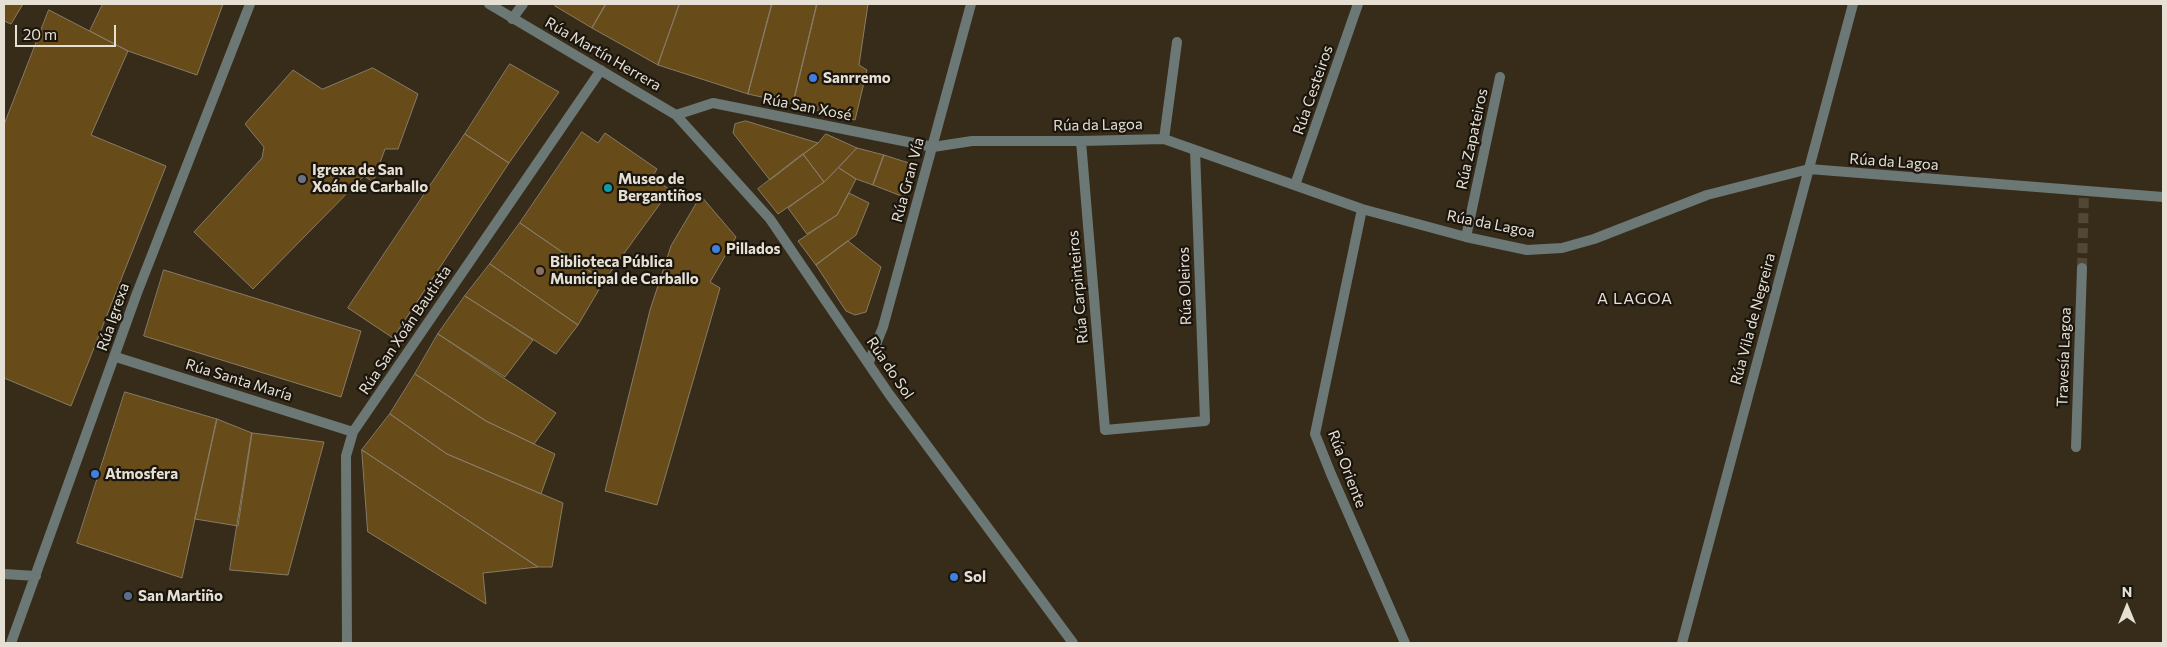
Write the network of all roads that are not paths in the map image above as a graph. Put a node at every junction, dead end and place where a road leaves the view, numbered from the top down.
1 (250, 4) edge
2 (489, 4) edge
3 (524, 4) edge
4 (971, 4) edge
5 (1358, 4) edge
6 (1854, 4) edge
7 (512, 19) junction
8 (1177, 42) dead end
9 (601, 70) junction
10 (1500, 77) dead end
11 (676, 115) junction
12 (1164, 139) junction
13 (1081, 142) junction
14 (933, 146) junction
15 (1196, 150) junction
16 (1809, 170) junction
17 (1296, 185) junction
18 (2163, 197) edge
19 (1362, 209) junction
20 (1466, 237) junction
21 (2082, 268) tunnel mouth
22 (116, 357) junction
23 (869, 362) junction
24 (1205, 421) joint
25 (353, 432) junction
26 (2076, 447) dead end
27 (4, 574) edge
28 (36, 576) junction
29 (11, 643) edge
30 (347, 643) edge
31 (1073, 643) edge
32 (1405, 643) edge
33 (1682, 643) edge

1 - 22 street, Rúa Igrexa
2 - 7 street, Rúa Martín Herrera
3 - 7 street
4 - 14 street, Rúa Gran Vía
5 - 17 street, Rúa Cesteiros
6 - 16 street, Rúa Vila de Negreira
7 - 9 street, Rúa Martín Herrera
8 - 12 street
9 - 11 street, Rúa Martín Herrera
9 - 25 street, Rúa San Xoán Bautista
10 - 20 street, Rúa Zapateiros
11 - 14 street, Rúa San Xosé
11 - 23 street, Rúa do Sol
12 - 13 street, Rúa da Lagoa
12 - 15 street, Rúa da Lagoa
13 - 14 street, Rúa da Lagoa
13 - 24 street, Rúa Carpinteiros
14 - 23 street, Rúa Gran Vía
15 - 17 street, Rúa da Lagoa
15 - 24 street, Rúa Oleiros
16 - 18 street, Rúa da Lagoa
16 - 20 street, Rúa da Lagoa
16 - 33 street, Rúa Vila de Negreira
17 - 19 street, Rúa da Lagoa
19 - 20 street, Rúa da Lagoa
19 - 32 street, Rúa Oriente
21 - 26 street, Travesía Lagoa
22 - 25 street, Rúa Santa María
22 - 28 street, Rúa Igrexa
23 - 31 street, Rúa do Sol
25 - 30 street, Rúa San Xoán Bautista
27 - 28 street
28 - 29 street, Rúa Igrexa

